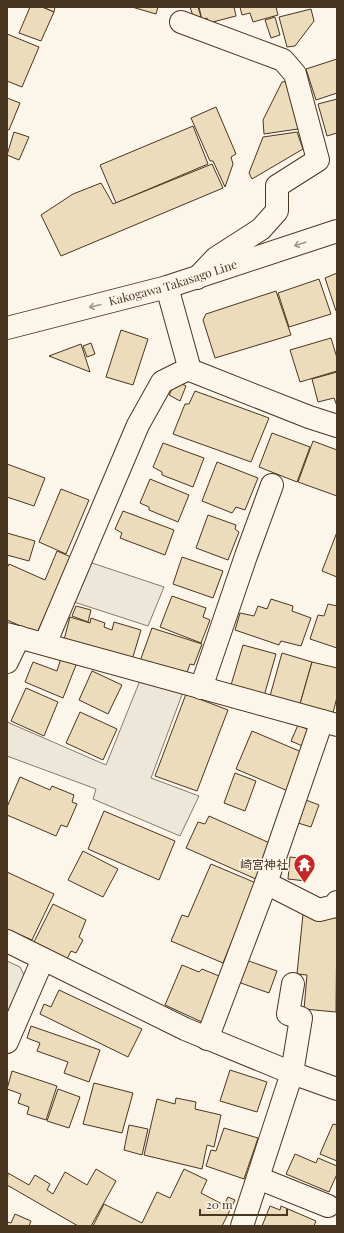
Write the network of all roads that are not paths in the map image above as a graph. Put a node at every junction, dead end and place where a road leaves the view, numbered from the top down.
1 (181, 22) dead end
2 (337, 231) edge
3 (197, 278) junction
4 (167, 287) junction
5 (7, 328) edge
6 (190, 368) junction
7 (337, 426) edge
8 (272, 485) dead end
9 (13, 635) edge
10 (45, 644) junction
11 (7, 662) edge
12 (201, 688) junction
13 (330, 723) edge
14 (266, 883) junction
15 (337, 902) edge
16 (7, 941) edge
17 (43, 959) junction
18 (293, 984) dead end
19 (207, 1039) junction
20 (7, 1042) edge
21 (292, 1073) junction
22 (337, 1090) edge
23 (258, 1178) junction
24 (328, 1206) dead end
25 (242, 1226) edge

1 - 3 street
2 -> 3 street, Kakogawa Takasago Line
3 - 4 street, Kakogawa Takasago Line
4 -> 5 street, Kakogawa Takasago Line
4 - 6 street
6 - 7 street
6 - 10 street
8 - 12 street
9 - 10 street
9 - 11 street
10 - 12 street
12 - 13 street
13 - 14 street
14 - 15 street
14 - 19 street
16 - 17 street
17 - 19 street
17 - 20 street
18 - 21 street
19 - 21 street
21 - 22 street
21 - 23 street
23 - 24 street
23 - 25 street

